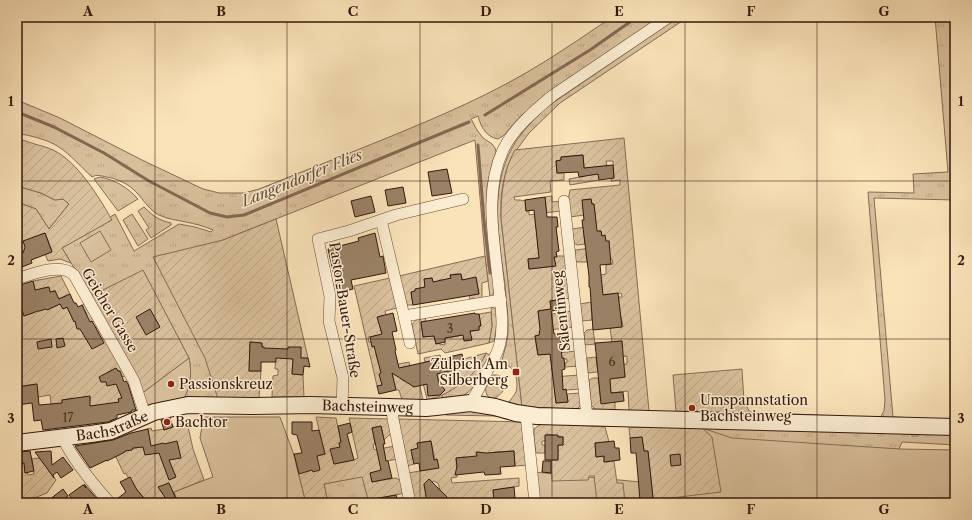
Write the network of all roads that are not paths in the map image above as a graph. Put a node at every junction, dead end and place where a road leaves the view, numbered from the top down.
1 (669, 17) edge
2 (463, 199) dead end
3 (564, 201) dead end
4 (381, 220) junction
5 (17, 279) edge
6 (501, 300) junction
7 (404, 316) junction
8 (410, 343) dead end
9 (470, 403) junction
10 (206, 405) joint
11 (342, 406) junction
12 (392, 407) junction
13 (145, 415) junction
14 (526, 415) junction
15 (587, 417) junction
16 (955, 427) edge
17 (62, 437) junction
18 (17, 442) edge
19 (110, 503) edge
20 (410, 503) edge
21 (535, 503) edge

1 - 6 street
2 - 4 street
3 - 15 street, Salentinweg
4 - 7 street
4 - 11 street, Pastor-Bauer-Straße
5 - 13 street, Geicher Gasse
6 - 7 street
6 - 9 street
7 - 8 street
9 - 12 street, Bachsteinweg
9 - 14 street, Bachsteinweg
10 - 11 street, Bachsteinweg
10 - 13 street, Bachstraße
11 - 12 street, Bachsteinweg
12 - 20 street
13 - 17 street, Bachstraße
14 - 15 street, Bachsteinweg
14 - 21 street
15 - 16 street, Bachsteinweg
17 - 18 street, Bachstraße
17 - 19 street

